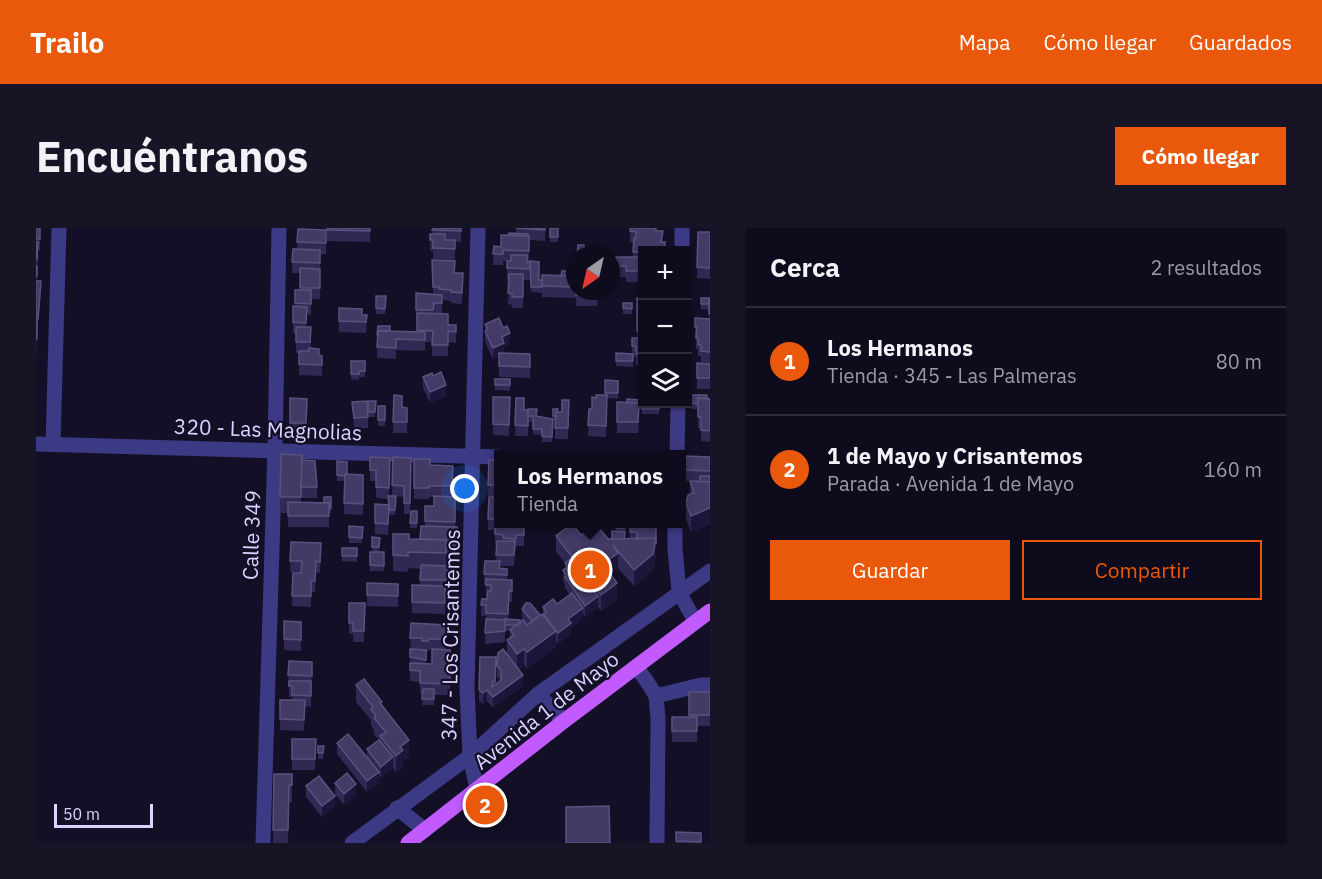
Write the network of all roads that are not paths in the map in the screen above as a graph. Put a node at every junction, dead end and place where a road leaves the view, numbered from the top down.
1 (59, 228) edge
2 (279, 228) edge
3 (478, 228) edge
4 (682, 228) edge
5 (682, 246) edge
6 (678, 408) edge
7 (36, 444) edge
8 (53, 444) junction
9 (275, 450) junction
10 (677, 450) edge
11 (473, 456) junction
12 (494, 457) edge
13 (675, 528) edge
14 (710, 571) edge
15 (679, 592) junction
16 (710, 611) edge
17 (695, 621) junction
18 (636, 667) junction
19 (710, 685) edge
20 (538, 694) junction
21 (656, 696) junction
22 (564, 721) junction
23 (470, 756) junction
24 (477, 789) junction
25 (397, 808) junction
26 (425, 830) junction
27 (263, 843) edge
28 (352, 843) edge
29 (408, 843) edge
30 (657, 843) edge

1 - 8 street
2 - 9 street, Calle 349
3 - 11 street, 347 - Los Crisantemos
4 - 5 street
6 - 10 street
7 - 8 street, 320 - Las Magnolias
8 - 9 street, 320 - Las Magnolias
9 - 11 street, 320 - Las Magnolias
9 - 27 street, Calle 349
11 - 12 street, 320 - Las Magnolias
11 - 23 street, 347 - Los Crisantemos
13 - 15 street
14 - 15 street
15 - 17 street
15 - 20 street
16 - 17 main road, Avenida 1 de Mayo
17 - 18 main road, Avenida 1 de Mayo
18 - 21 street
18 - 22 main road, Avenida 1 de Mayo
19 - 21 street
20 - 22 street
20 - 23 street
21 - 30 street
22 - 24 main road, Avenida 1 de Mayo
23 - 24 street, 347 - Los Crisantemos
23 - 25 street
24 - 26 main road, Avenida 1 de Mayo
25 - 26 street
25 - 28 street
26 - 29 main road, Avenida 1 de Mayo

